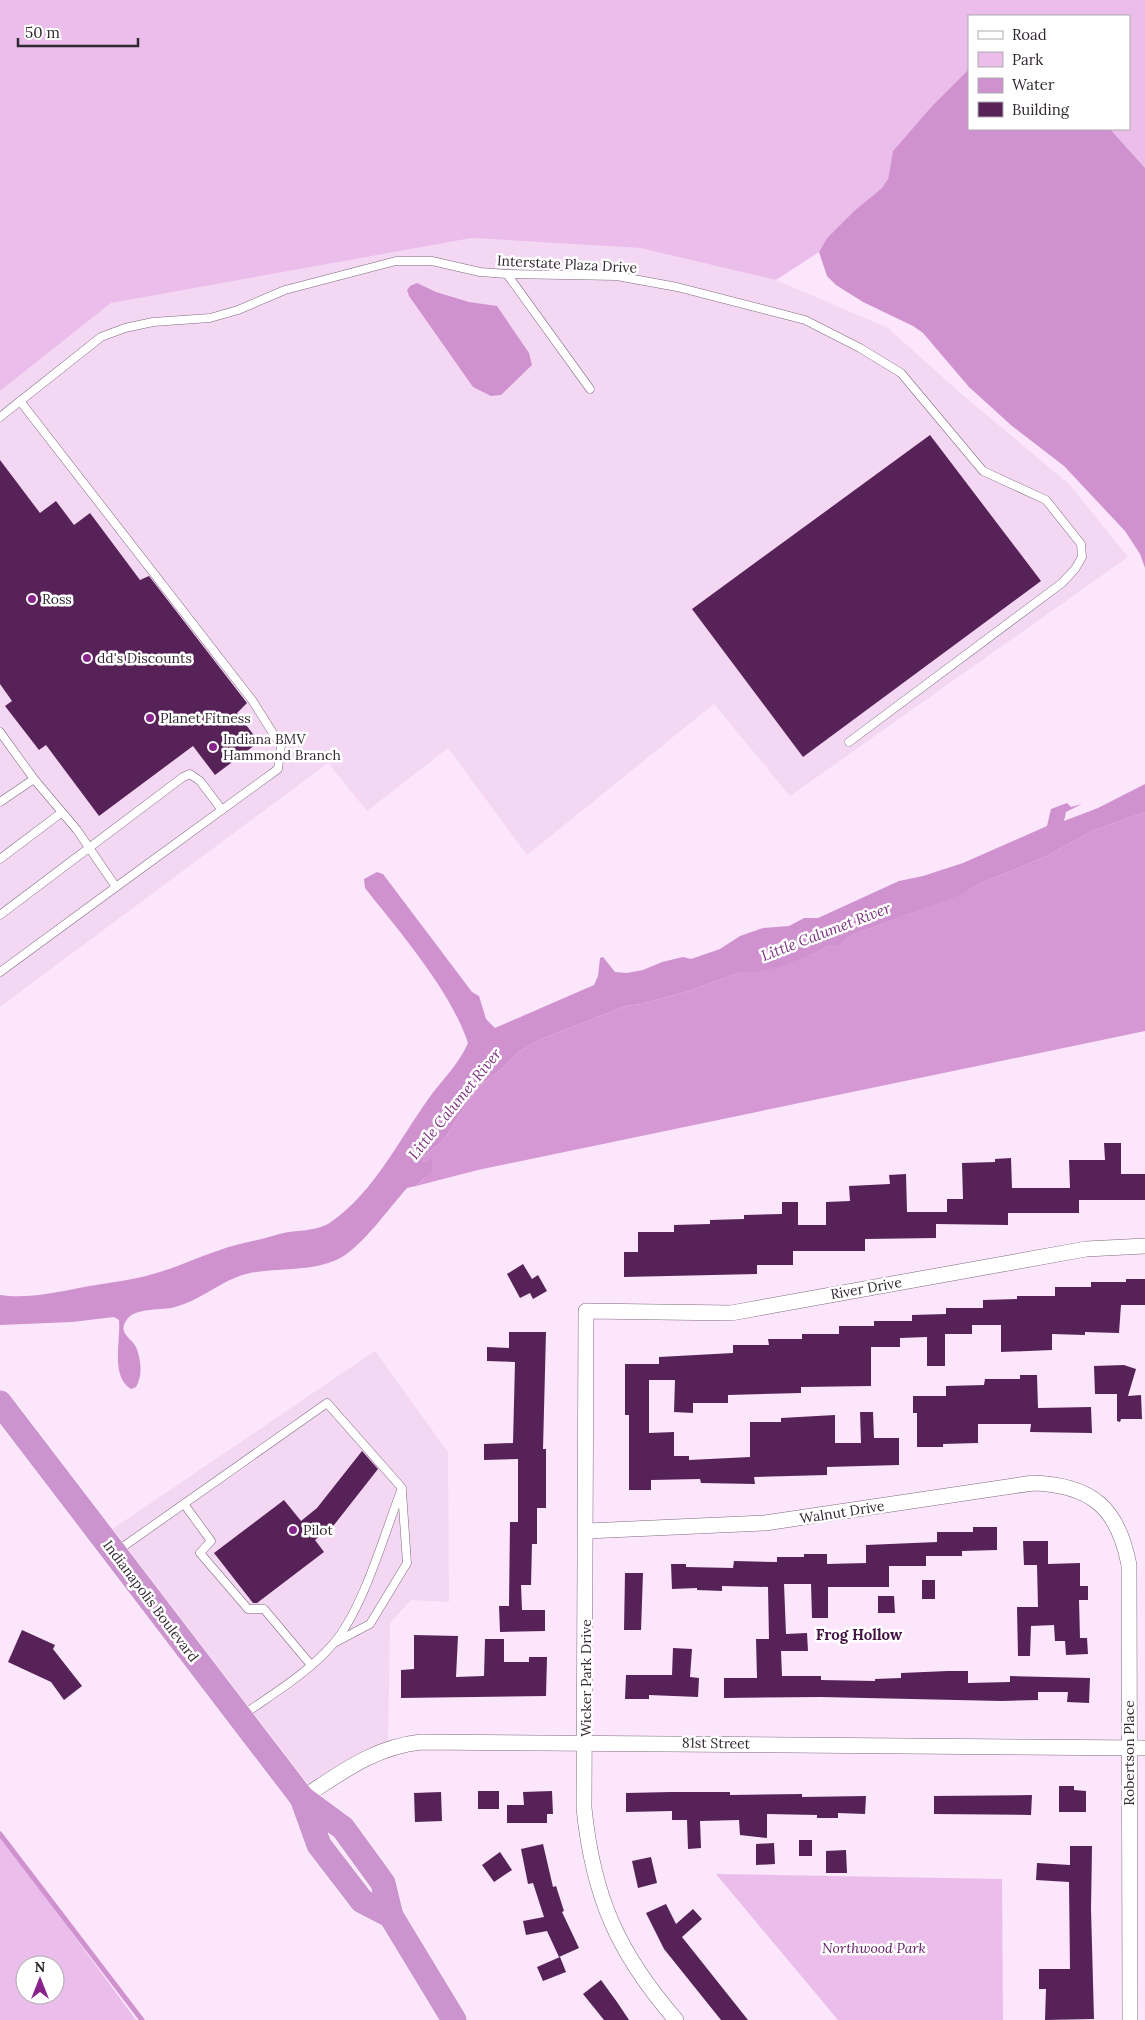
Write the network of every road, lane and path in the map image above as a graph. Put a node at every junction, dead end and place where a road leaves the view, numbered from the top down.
1 (507, 274) junction
2 (590, 389) dead end
3 (20, 401) junction
4 (0, 417) edge
5 (0, 732) edge
6 (849, 742) dead end
7 (3, 743) edge
8 (34, 779) junction
9 (0, 802) edge
10 (222, 810) junction
11 (62, 812) junction
12 (88, 847) junction
13 (0, 859) edge
14 (116, 887) junction
15 (0, 915) edge
16 (0, 972) edge
17 (1145, 1246) edge
18 (586, 1311) joint
19 (0, 1403) edge
20 (402, 1488) junction
21 (1093, 1498) joint
22 (184, 1504) junction
23 (587, 1531) junction
24 (114, 1553) junction
25 (334, 1643) junction
26 (311, 1665) junction
27 (239, 1718) junction
28 (585, 1742) junction
29 (1128, 1748) junction
30 (1145, 1748) edge
31 (302, 1798) junction
32 (454, 2020) edge
33 (676, 2020) edge
34 (1130, 2020) edge

1 - 2 lane
1 - 3 lane, Interstate Plaza Drive
1 - 6 lane, Interstate Plaza Drive
3 - 4 lane, Interstate Plaza Drive
3 - 10 lane
5 - 7 lane
7 - 8 lane
8 - 9 lane
8 - 11 lane
10 - 12 lane
10 - 14 lane
11 - 12 lane
11 - 13 lane
12 - 14 lane
12 - 15 lane
14 - 16 lane
17 - 18 street, River Drive
18 - 23 street, Wicker Park Drive
19 - 24 highway, Indianapolis Boulevard
20 - 22 lane
20 - 25 lane
20 - 25 lane
21 - 23 street, Walnut Drive
21 - 29 street, Robertson Place
22 - 24 lane
22 - 26 lane
23 - 28 street, Wicker Park Drive
24 - 27 highway, Indianapolis Boulevard
25 - 26 lane
26 - 27 lane
27 - 31 highway, Indianapolis Boulevard
28 - 29 street, 81st Street
28 - 31 street, 81st Street
28 - 33 street, Wicker Park Drive
29 - 30 street, 81st Street
29 - 34 street, Robertson Place
31 - 32 highway, Indianapolis Boulevard

